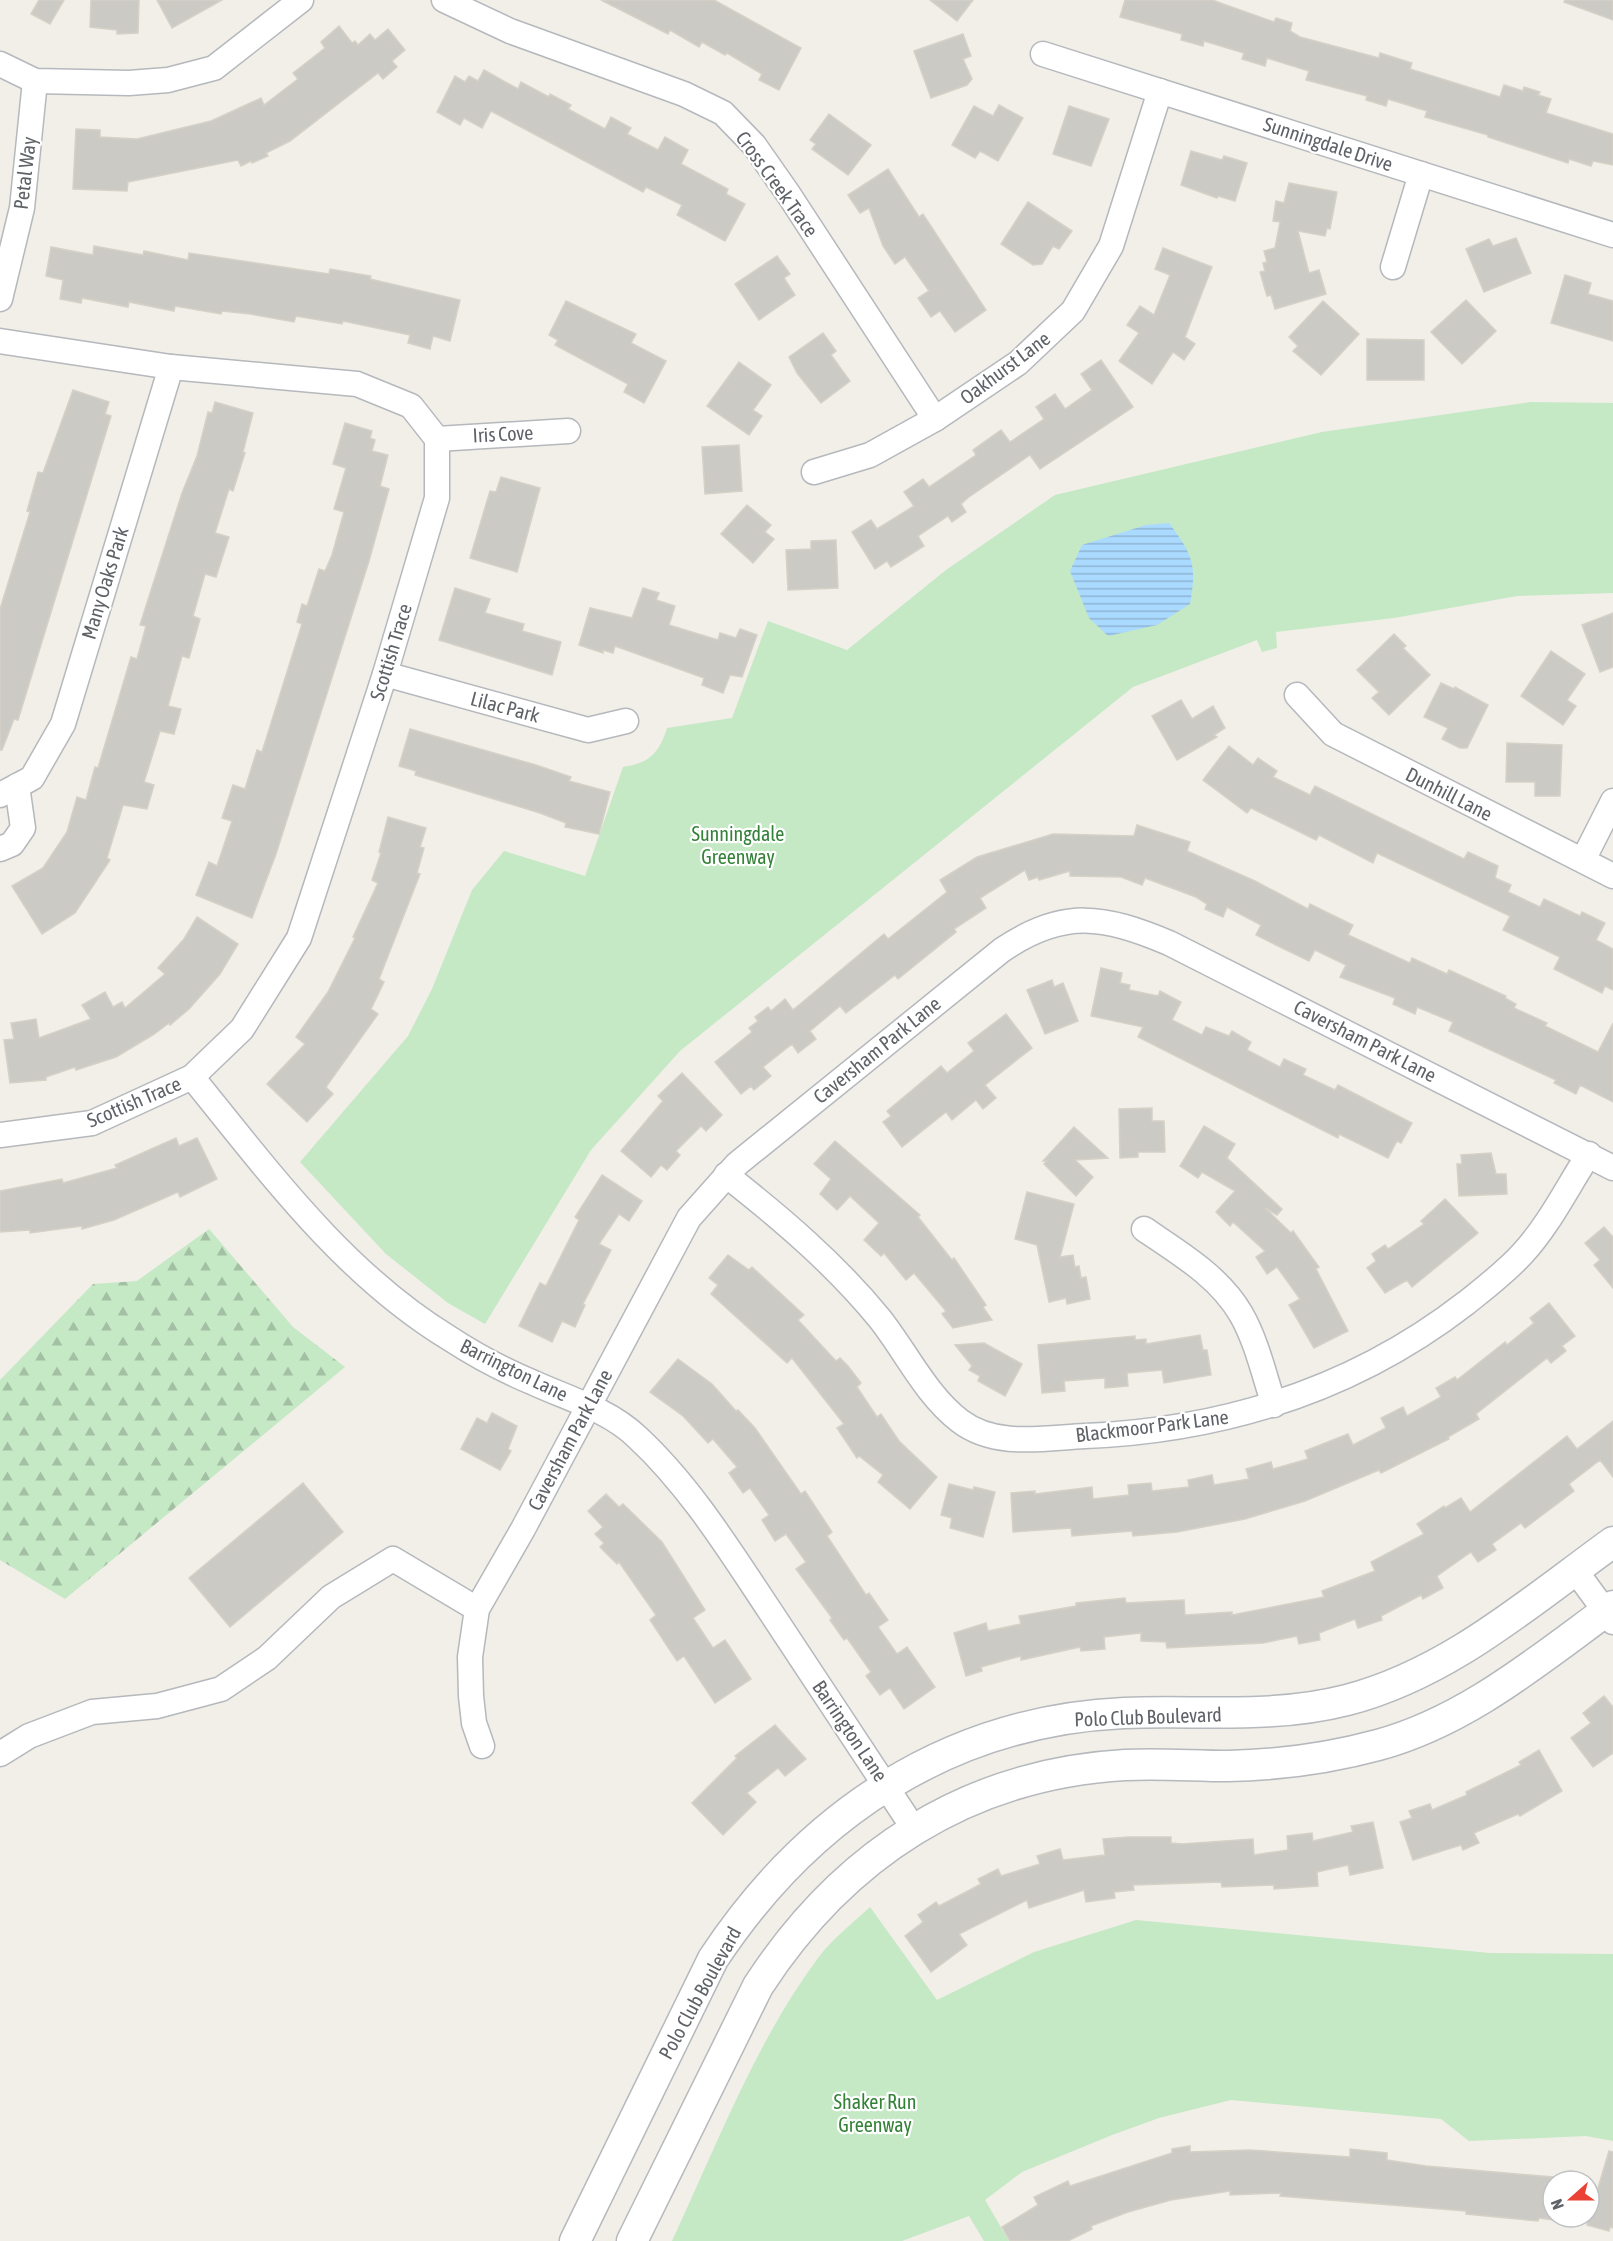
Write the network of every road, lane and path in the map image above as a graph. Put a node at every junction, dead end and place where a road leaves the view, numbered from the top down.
1 (301, 0) edge
2 (444, 0) edge
3 (1043, 54) dead end
4 (0, 64) edge
5 (35, 81) junction
6 (1160, 91) junction
7 (1421, 174) junction
8 (1613, 235) edge
9 (1393, 267) dead end
10 (0, 299) edge
11 (0, 340) edge
12 (171, 367) junction
13 (935, 419) junction
14 (568, 431) dead end
15 (437, 439) junction
16 (814, 472) dead end
17 (386, 674) junction
18 (1297, 695) dead end
19 (626, 721) dead end
20 (9, 790) edge
21 (1613, 801) edge
22 (0, 849) edge
23 (1583, 860) junction
24 (1613, 876) edge
25 (192, 1077) junction
26 (0, 1135) edge
27 (1589, 1154) junction
28 (1613, 1168) edge
29 (726, 1175) junction
30 (1144, 1229) dead end
31 (588, 1405) junction
32 (1274, 1405) junction
33 (1613, 1542) edge
34 (1575, 1570) junction
35 (477, 1609) junction
36 (1610, 1613) edge
37 (482, 1746) dead end
38 (0, 1754) edge
39 (886, 1786) junction
40 (914, 1828) junction
41 (575, 2241) edge
42 (632, 2241) edge

1 - 5 street
2 - 13 street, Cross Creek Trace
3 - 6 street, Sunningdale Drive
4 - 5 street
5 - 10 street, Petal Way
6 - 7 street, Sunningdale Drive
6 - 13 street, Oakhurst Lane
7 - 8 street, Sunningdale Drive
7 - 9 street
11 - 12 street
12 - 15 street
12 - 20 street, Many Oaks Park
13 - 16 street, Oakhurst Lane
14 - 15 street, Iris Cove
15 - 17 street, Scottish Trace
17 - 19 street, Lilac Park
17 - 25 street, Scottish Trace
18 - 23 street, Dunhill Lane
20 - 22 street, Many Oaks Park
21 - 23 street
23 - 24 street, Dunhill Lane
25 - 26 street, Scottish Trace
25 - 31 street, Barrington Lane
27 - 28 street, Caversham Park Lane
27 - 29 street, Caversham Park Lane
27 - 32 street, Blackmoor Park Lane
29 - 31 street, Caversham Park Lane
29 - 32 street, Blackmoor Park Lane
30 - 32 street
31 - 35 street, Caversham Park Lane
31 - 39 street, Barrington Lane
33 - 34 street, Polo Club Boulevard
34 - 36 street
34 - 39 street, Polo Club Boulevard
35 - 37 street, Caversham Park Lane
35 - 38 street
36 - 40 street
39 - 40 street, Barrington Lane
39 - 41 street, Polo Club Boulevard
40 - 42 street

